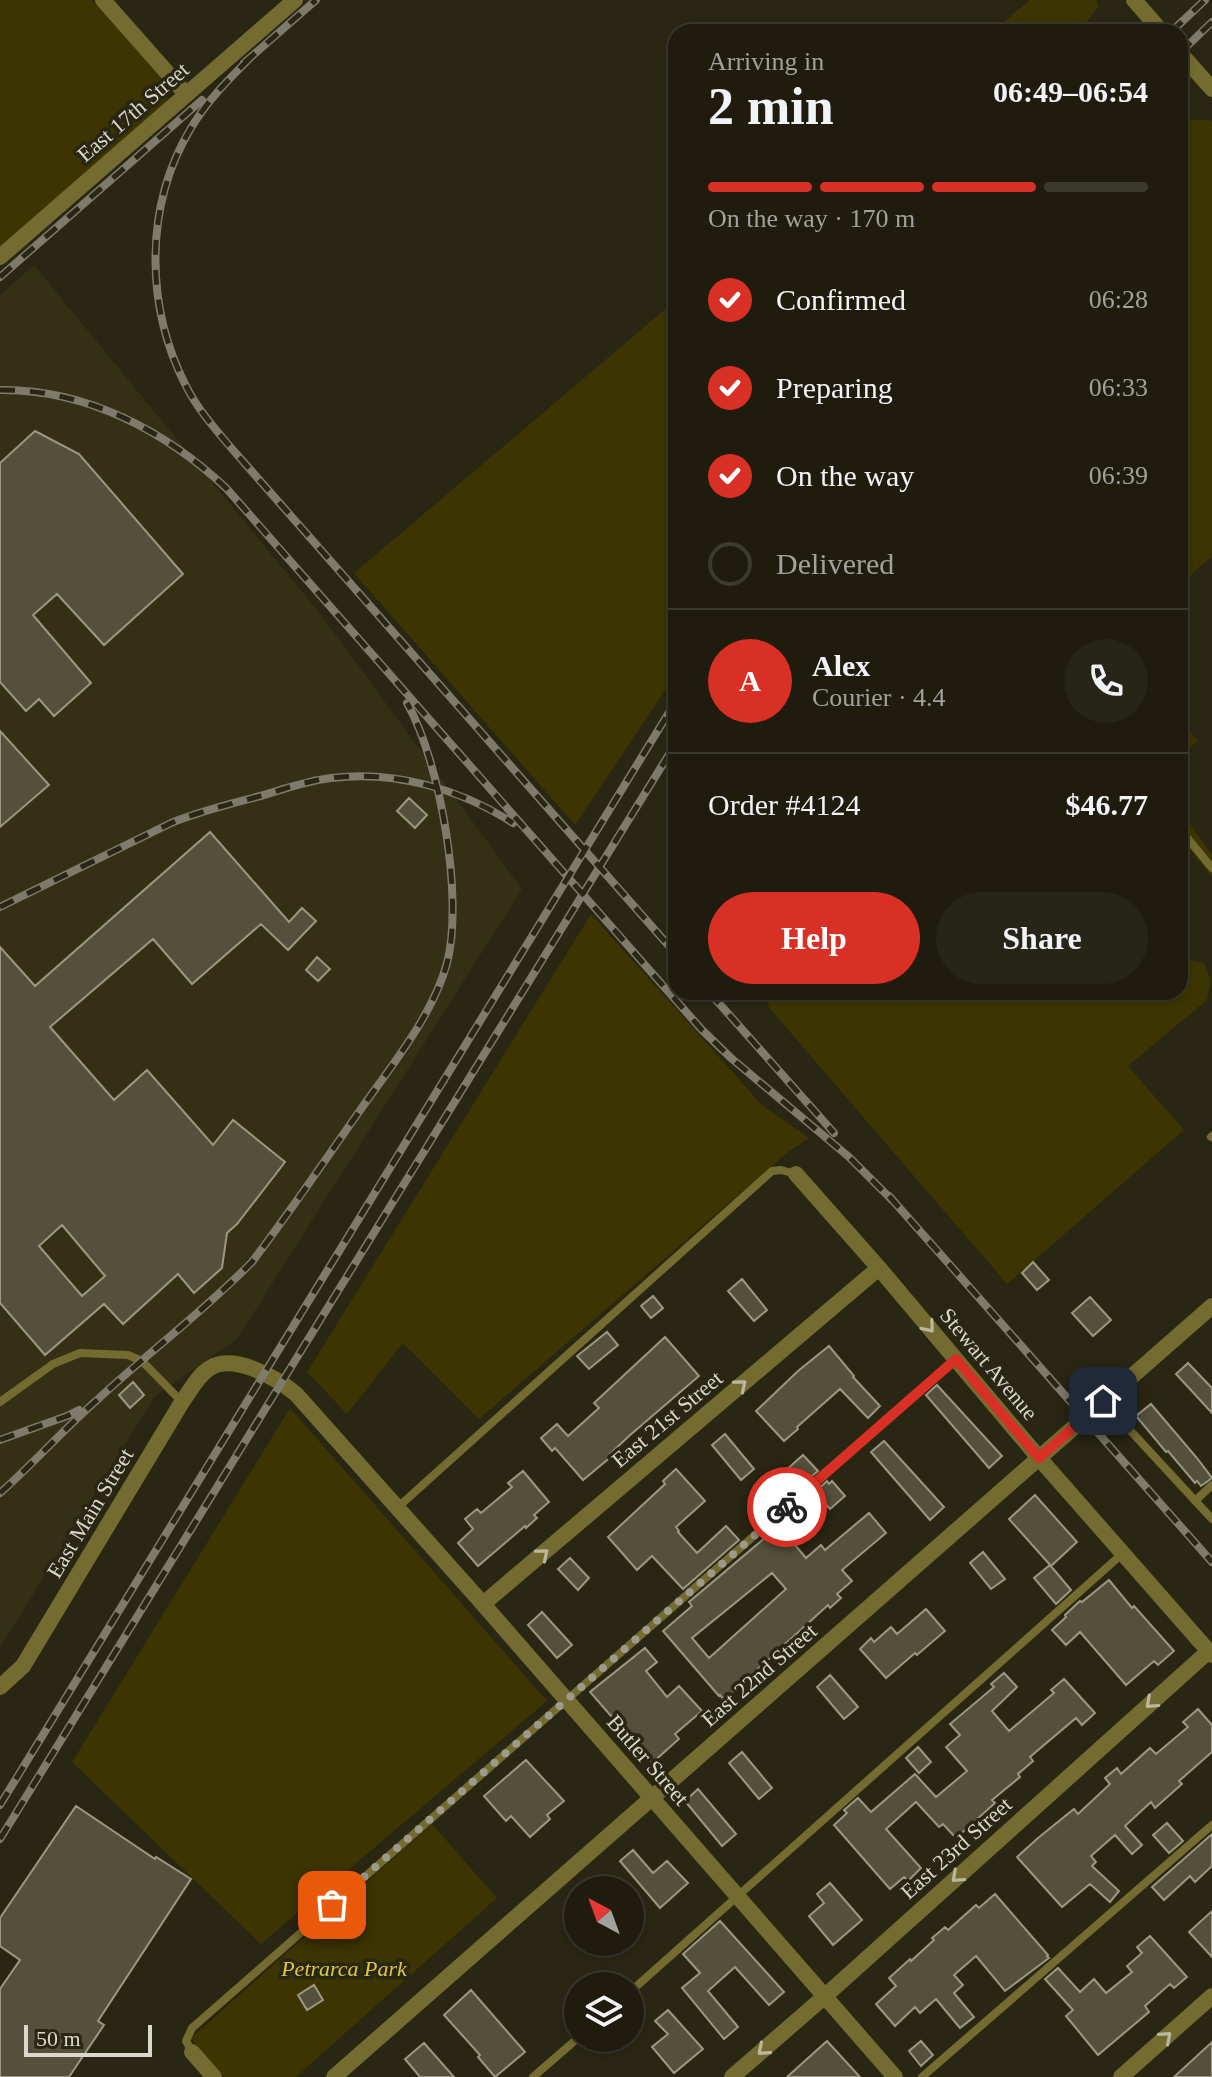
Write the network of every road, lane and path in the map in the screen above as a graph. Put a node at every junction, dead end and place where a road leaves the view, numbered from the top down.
1 (103, 0) edge
2 (295, 0) edge
3 (1134, 0) edge
4 (1155, 24) edge
5 (1188, 62) edge
6 (1212, 89) edge
7 (186, 94) junction
8 (0, 257) edge
9 (1188, 839) edge
10 (1212, 868) edge
11 (796, 1174) joint
12 (879, 1268) junction
13 (1212, 1306) edge
14 (956, 1359) junction
15 (218, 1363) joint
16 (1103, 1401) junction
17 (0, 1402) edge
18 (182, 1402) junction
19 (1039, 1458) junction
20 (1212, 1485) edge
21 (1195, 1501) junction
22 (397, 1508) junction
23 (1212, 1519) edge
24 (1123, 1554) junction
25 (483, 1604) junction
26 (1210, 1653) edge
27 (0, 1687) edge
28 (567, 1701) junction
29 (652, 1798) junction
30 (1212, 1825) edge
31 (738, 1897) junction
32 (644, 1980) edge
33 (1212, 1996) edge
34 (824, 1997) junction
35 (564, 2050) edge
36 (192, 2052) joint
37 (214, 2077) edge
38 (334, 2077) edge
39 (533, 2077) edge
40 (732, 2077) edge
41 (895, 2077) edge
42 (922, 2077) edge
43 (1121, 2077) edge

1 - 7 street
2 - 7 street, East 17th Street
3 - 4 street
5 - 6 street
7 - 8 street, East 17th Street
9 - 10 lane
11 - 12 street, Stewart Avenue
11 - 22 lane
12 -> 14 street, Stewart Avenue
25 -> 12 street, East 21st Street
13 - 16 street, East 22nd Street
14 - 19 street, Stewart Avenue
14 - 28 lane
15 - 18 street, East Main Street
15 - 22 street, Butler Street
16 - 19 street, East 22nd Street
16 - 21 lane
17 - 18 lane
18 - 27 street, East Main Street
19 - 24 street, Stewart Avenue
19 - 29 street, East 22nd Street
20 - 21 lane
21 - 23 lane
22 - 25 street, Butler Street
24 - 26 street, Stewart Avenue
24 - 31 lane
25 - 28 street, Butler Street
26 -> 34 street, East 23rd Street
28 - 29 street, Butler Street
28 - 36 lane
29 - 31 street, Butler Street
29 - 38 street, East 22nd Street
30 - 42 lane
31 - 32 lane
31 - 34 street, Butler Street
43 -> 33 street
34 -> 40 street, East 23rd Street
34 - 41 street, Butler Street
35 - 39 lane
36 - 37 street

